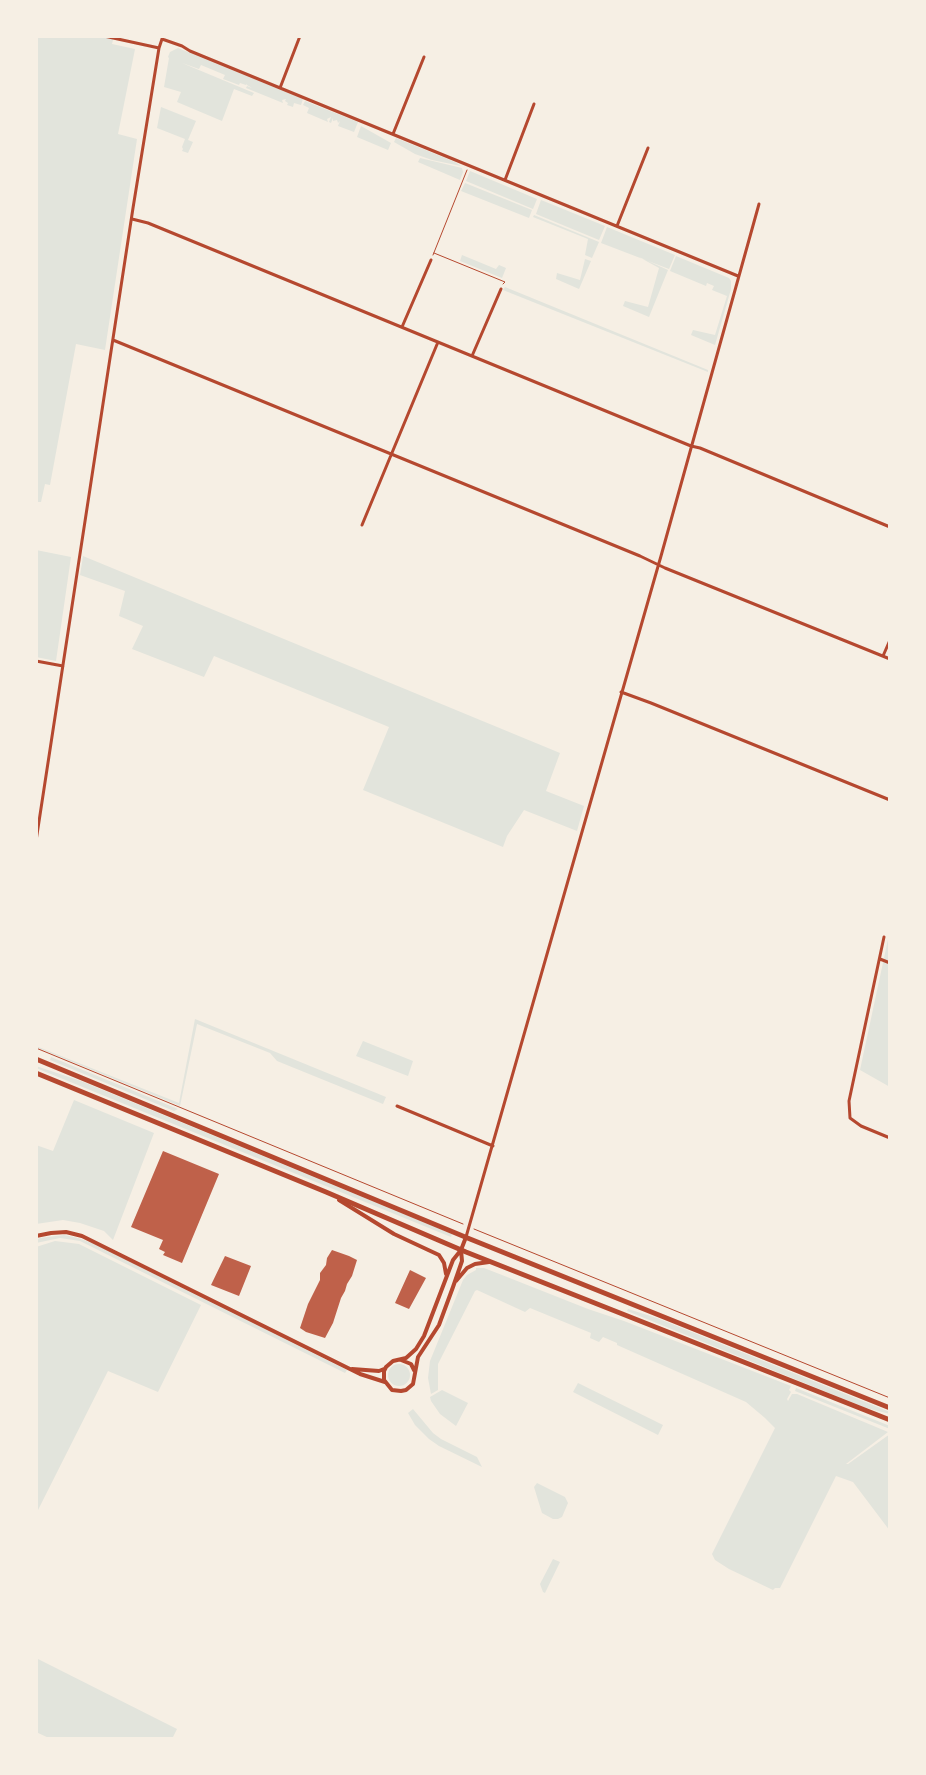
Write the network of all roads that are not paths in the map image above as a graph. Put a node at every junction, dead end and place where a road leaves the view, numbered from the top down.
1 (104, 36) edge
2 (300, 36) edge
3 (163, 38) edge
4 (159, 48) junction
5 (424, 57) dead end
6 (280, 88) junction
7 (534, 104) dead end
8 (393, 134) junction
9 (648, 148) dead end
10 (505, 180) junction
11 (759, 204) dead end
12 (132, 219) junction
13 (617, 226) junction
14 (430, 260) road end
15 (738, 276) junction
16 (502, 289) dead end
17 (402, 328) junction
18 (113, 340) junction
19 (438, 342) junction
20 (472, 356) junction
21 (691, 446) junction
22 (392, 454) junction
23 (362, 525) dead end
24 (890, 527) edge
25 (658, 564) junction
26 (890, 640) edge
27 (883, 656) junction
28 (890, 659) edge
29 (36, 661) edge
30 (63, 666) junction
31 (621, 692) junction
32 (890, 800) edge
33 (36, 841) edge
34 (884, 936) dead end
35 (880, 959) junction
36 (890, 963) edge
37 (36, 1059) edge
38 (36, 1073) edge
39 (397, 1106) dead end
40 (890, 1138) edge
41 (493, 1146) junction
42 (326, 1192) junction
43 (36, 1236) edge
44 (466, 1237) junction
45 (461, 1250) junction
46 (492, 1262) junction
47 (447, 1276) junction
48 (453, 1287) junction
49 (398, 1360) junction
50 (352, 1369) junction
51 (385, 1369) junction
52 (415, 1372) junction
53 (385, 1382) junction
54 (890, 1408) edge
55 (890, 1420) edge

1 - 4 street
2 - 6 street
3 - 4 street
3 - 6 street
4 - 12 street
5 - 8 street
6 - 8 street
7 - 10 street
8 - 10 street
9 - 13 street
10 - 13 street
11 - 15 street
12 - 17 street
12 - 18 street
13 - 15 street
14 - 17 street
15 - 21 street
16 - 20 street
17 - 19 street
18 - 22 street
18 - 30 street
19 - 20 street
19 - 22 street
20 - 21 street
21 - 24 street
21 - 25 street
22 - 23 street
22 - 25 street
25 - 27 street
25 - 31 street
26 - 27 street
27 - 28 street
29 - 30 street
30 - 33 street
31 - 32 street
31 - 41 street
34 - 35 street
35 - 36 street
35 - 40 street
37 - 44 main road
38 - 42 main road
39 - 41 street
41 - 44 street
42 - 45 main road
42 - 47 street
43 - 50 street
44 - 45 street
44 - 54 main road
45 - 46 main road
45 - 47 street
45 - 48 street
46 - 48 street
46 - 55 main road
47 - 49 street
48 - 52 street
49 - 51 street
49 - 52 street
50 - 51 street
50 - 53 street
51 - 53 street
52 - 53 street

